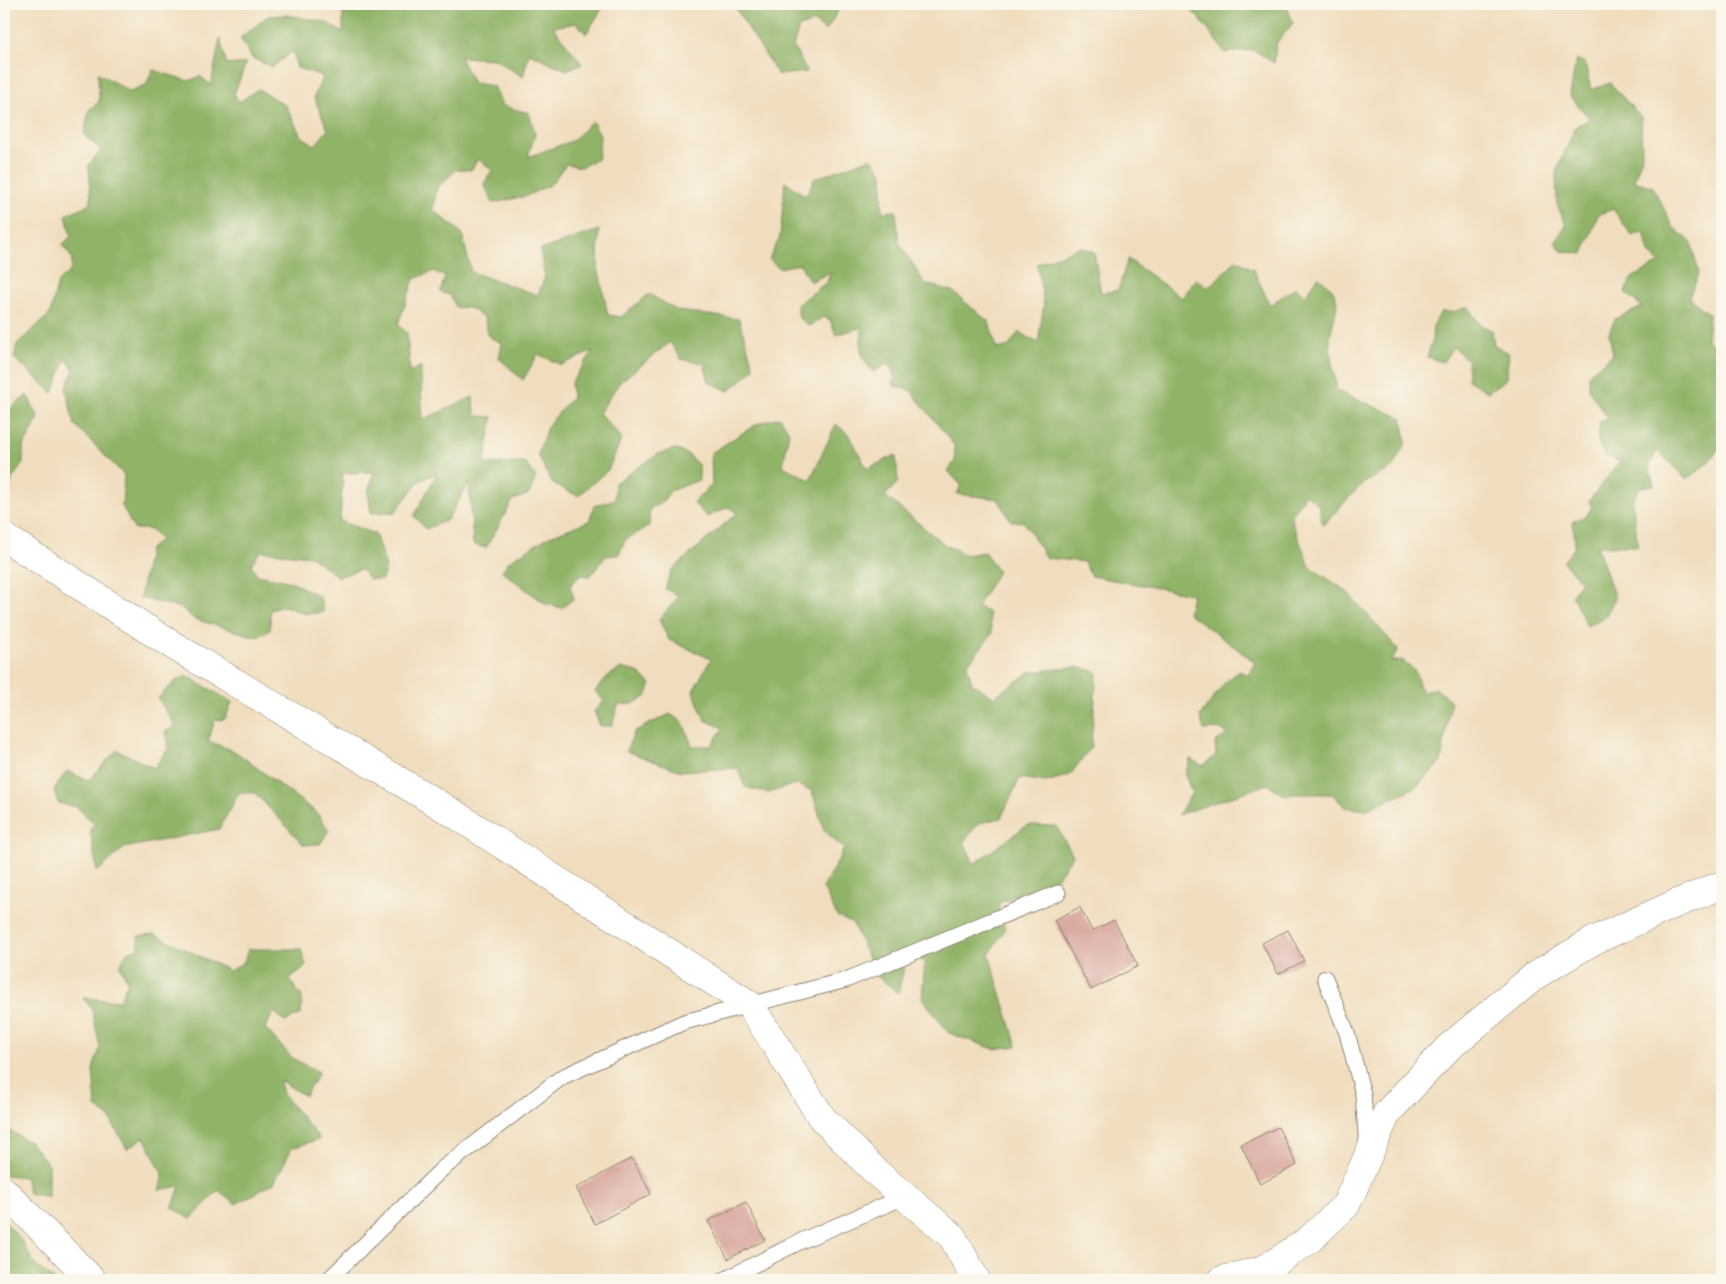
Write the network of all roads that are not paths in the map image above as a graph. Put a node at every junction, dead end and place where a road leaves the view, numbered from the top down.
1 (4, 537) edge
2 (1722, 885) edge
3 (1058, 893) dead end
4 (1324, 978) dead end
5 (750, 1005) junction
6 (1368, 1156) junction
7 (4, 1191) edge
8 (904, 1197) junction
9 (92, 1280) edge
10 (328, 1280) edge
11 (724, 1280) edge
12 (976, 1280) edge
13 (1222, 1280) edge

1 - 5 street
2 - 6 street
3 - 5 lane
4 - 6 lane
5 - 8 street
5 - 10 lane
6 - 13 street
7 - 9 street
8 - 11 lane
8 - 12 street

